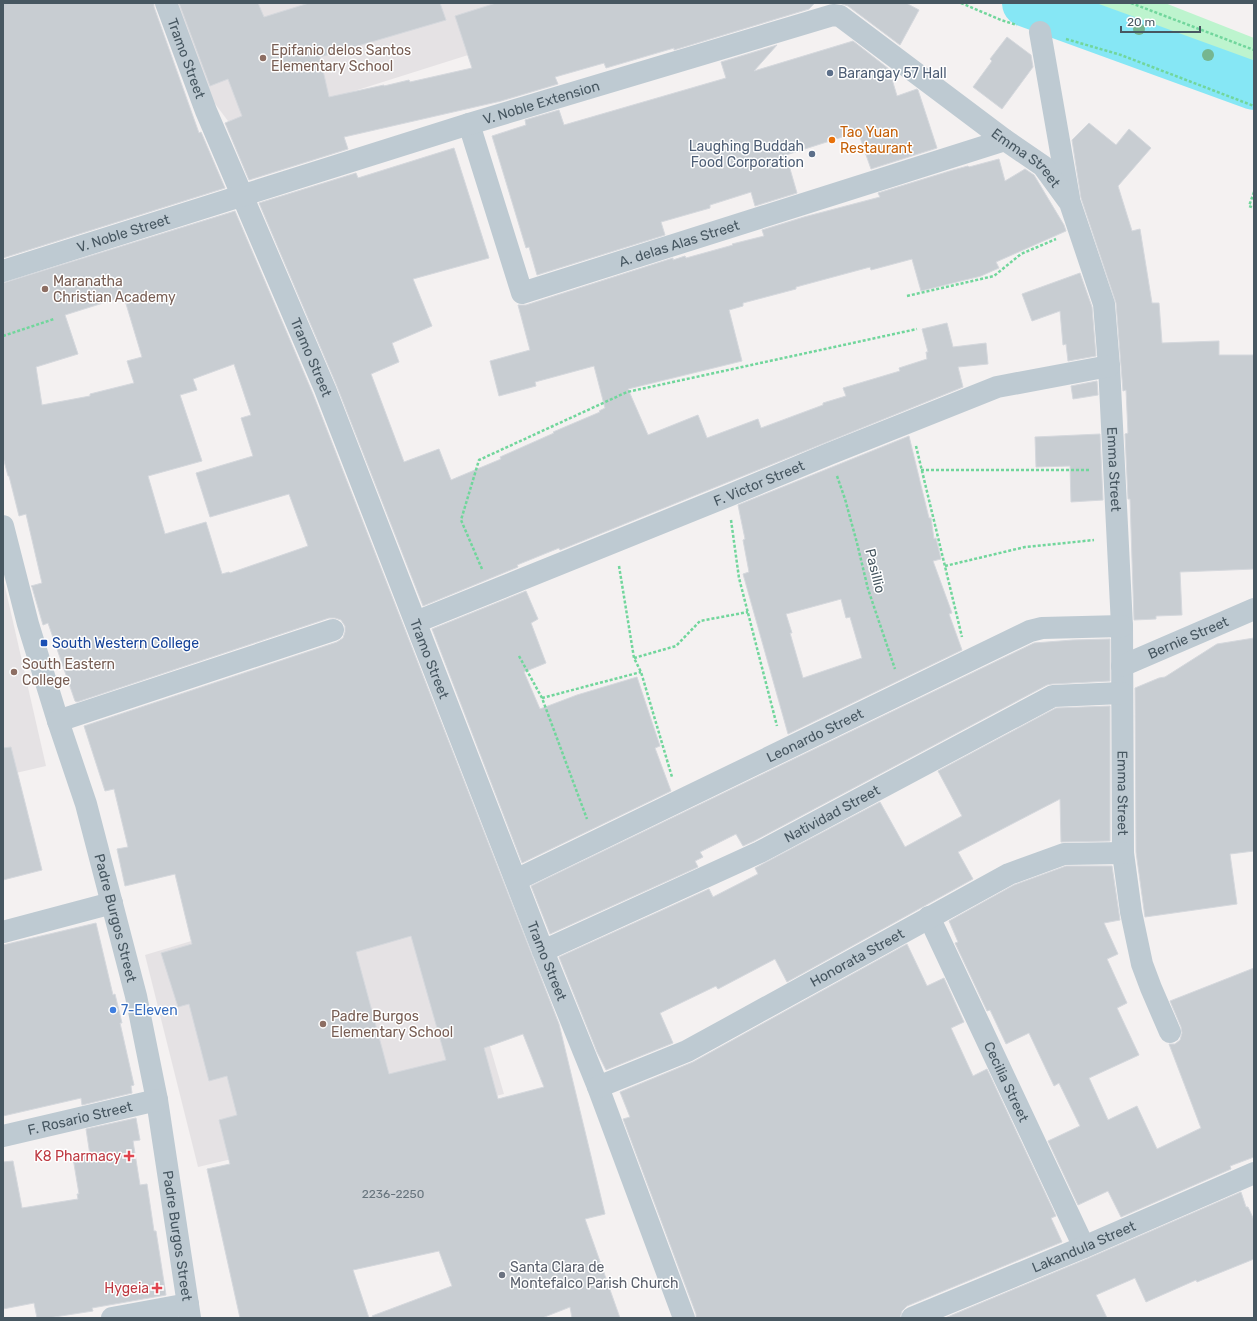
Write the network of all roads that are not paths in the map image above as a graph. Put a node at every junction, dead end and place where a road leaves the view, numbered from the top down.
1 (166, 3) edge
2 (840, 16) joint
3 (1040, 32) road end
4 (468, 124) junction
5 (1005, 140) junction
6 (243, 196) junction
7 (1070, 203) junction
8 (3, 271) edge
9 (1109, 366) junction
10 (3, 526) edge
11 (1254, 609) edge
12 (416, 622) junction
13 (1122, 626) junction
14 (333, 630) dead end
15 (1122, 666) junction
16 (1122, 693) junction
17 (58, 721) junction
18 (1123, 853) junction
19 (516, 880) junction
20 (112, 903) junction
21 (929, 917) junction
22 (3, 932) edge
23 (543, 951) junction
24 (1170, 1032) dead end
25 (598, 1087) junction
26 (157, 1100) junction
27 (3, 1136) edge
28 (1254, 1174) edge
29 (1084, 1247) junction
30 (189, 1311) edge
31 (112, 1318) edge
32 (684, 1318) edge
33 (912, 1318) edge

1 - 6 street, Tramo Street
2 - 4 street, V. Noble Extension
2 - 5 street, Emma Street
3 - 7 street
4 - 5 street, A. delas Alas Street
4 - 6 street, V. Noble Extension
5 - 7 street, Emma Street
6 - 8 street, V. Noble Street
6 - 12 street, Tramo Street
7 - 9 street, Emma Street
9 - 12 street, F. Victor Street
9 - 13 street, Emma Street
10 - 17 street, Padre Burgos Street
11 - 15 street, Bernie Street
12 - 19 street, Tramo Street
13 - 15 street, Emma Street
13 - 19 street, Leonardo Street
14 - 17 street
15 - 16 street, Emma Street
16 - 18 street, Emma Street
16 - 23 street, Natividad Street
17 - 20 street, Padre Burgos Street
18 - 21 street, Honorata Street
18 - 24 street, Emma Street
19 - 23 street, Tramo Street
20 - 22 street
20 - 26 street, Padre Burgos Street
21 - 25 street, Honorata Street
21 - 29 street, Cecilia Street
23 - 25 street, Tramo Street
25 - 32 street, Tramo Street
26 - 27 street, F. Rosario Street
26 - 30 street, Padre Burgos Street
28 - 29 street, Lakandula Street
29 - 33 street, Lakandula Street
30 - 31 street

